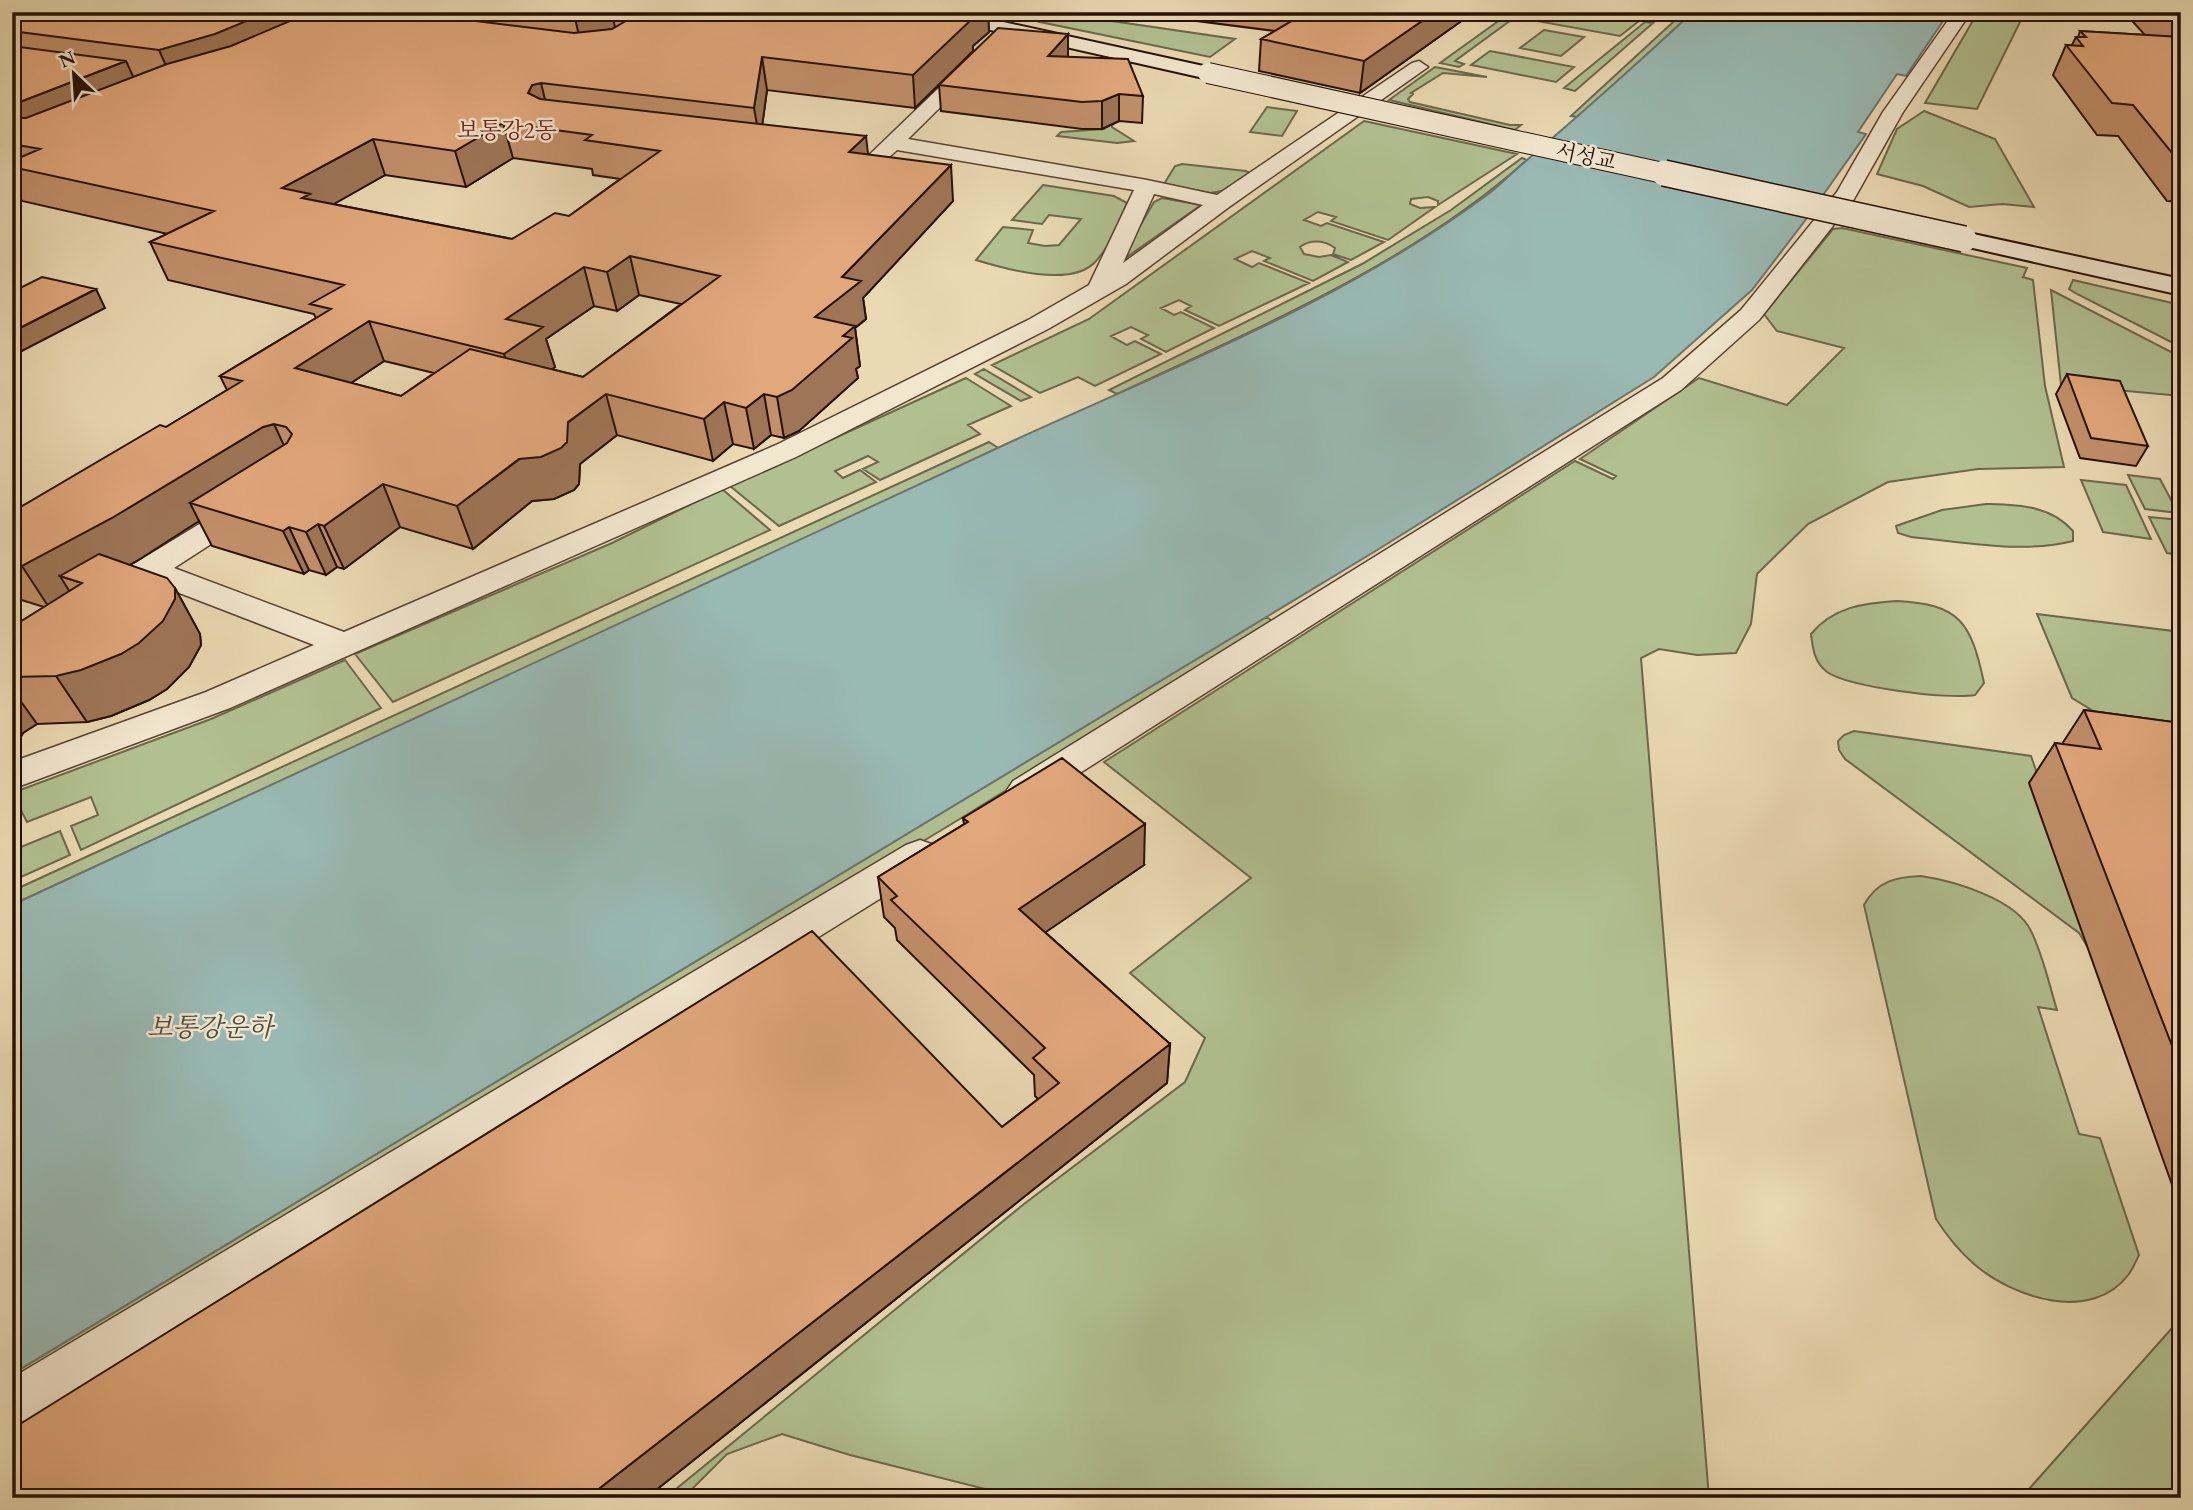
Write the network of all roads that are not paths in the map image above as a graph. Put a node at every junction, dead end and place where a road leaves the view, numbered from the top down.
1 (933, 12) edge
2 (1963, 12) edge
3 (1009, 29) junction
4 (1419, 67) dead end
5 (895, 143) junction
6 (811, 159) edge
7 (1147, 186) junction
8 (1221, 202) junction
9 (2181, 287) edge
10 (1099, 289) junction
11 (272, 491) edge
12 (149, 570) junction
13 (82, 609) edge
14 (342, 643) junction
15 (12, 776) edge
16 (992, 811) edge
17 (944, 840) edge
18 (12, 1409) edge

1 - 3 street, 서성교
2 - 16 street
3 - 5 street
3 - 9 street, 서성교, bridge
4 - 8 street
5 - 6 street
5 - 7 street
7 - 8 street
7 - 10 street
8 - 10 street
10 - 14 street
11 - 12 street
12 - 13 street
12 - 14 street
14 - 15 street
17 - 18 street

